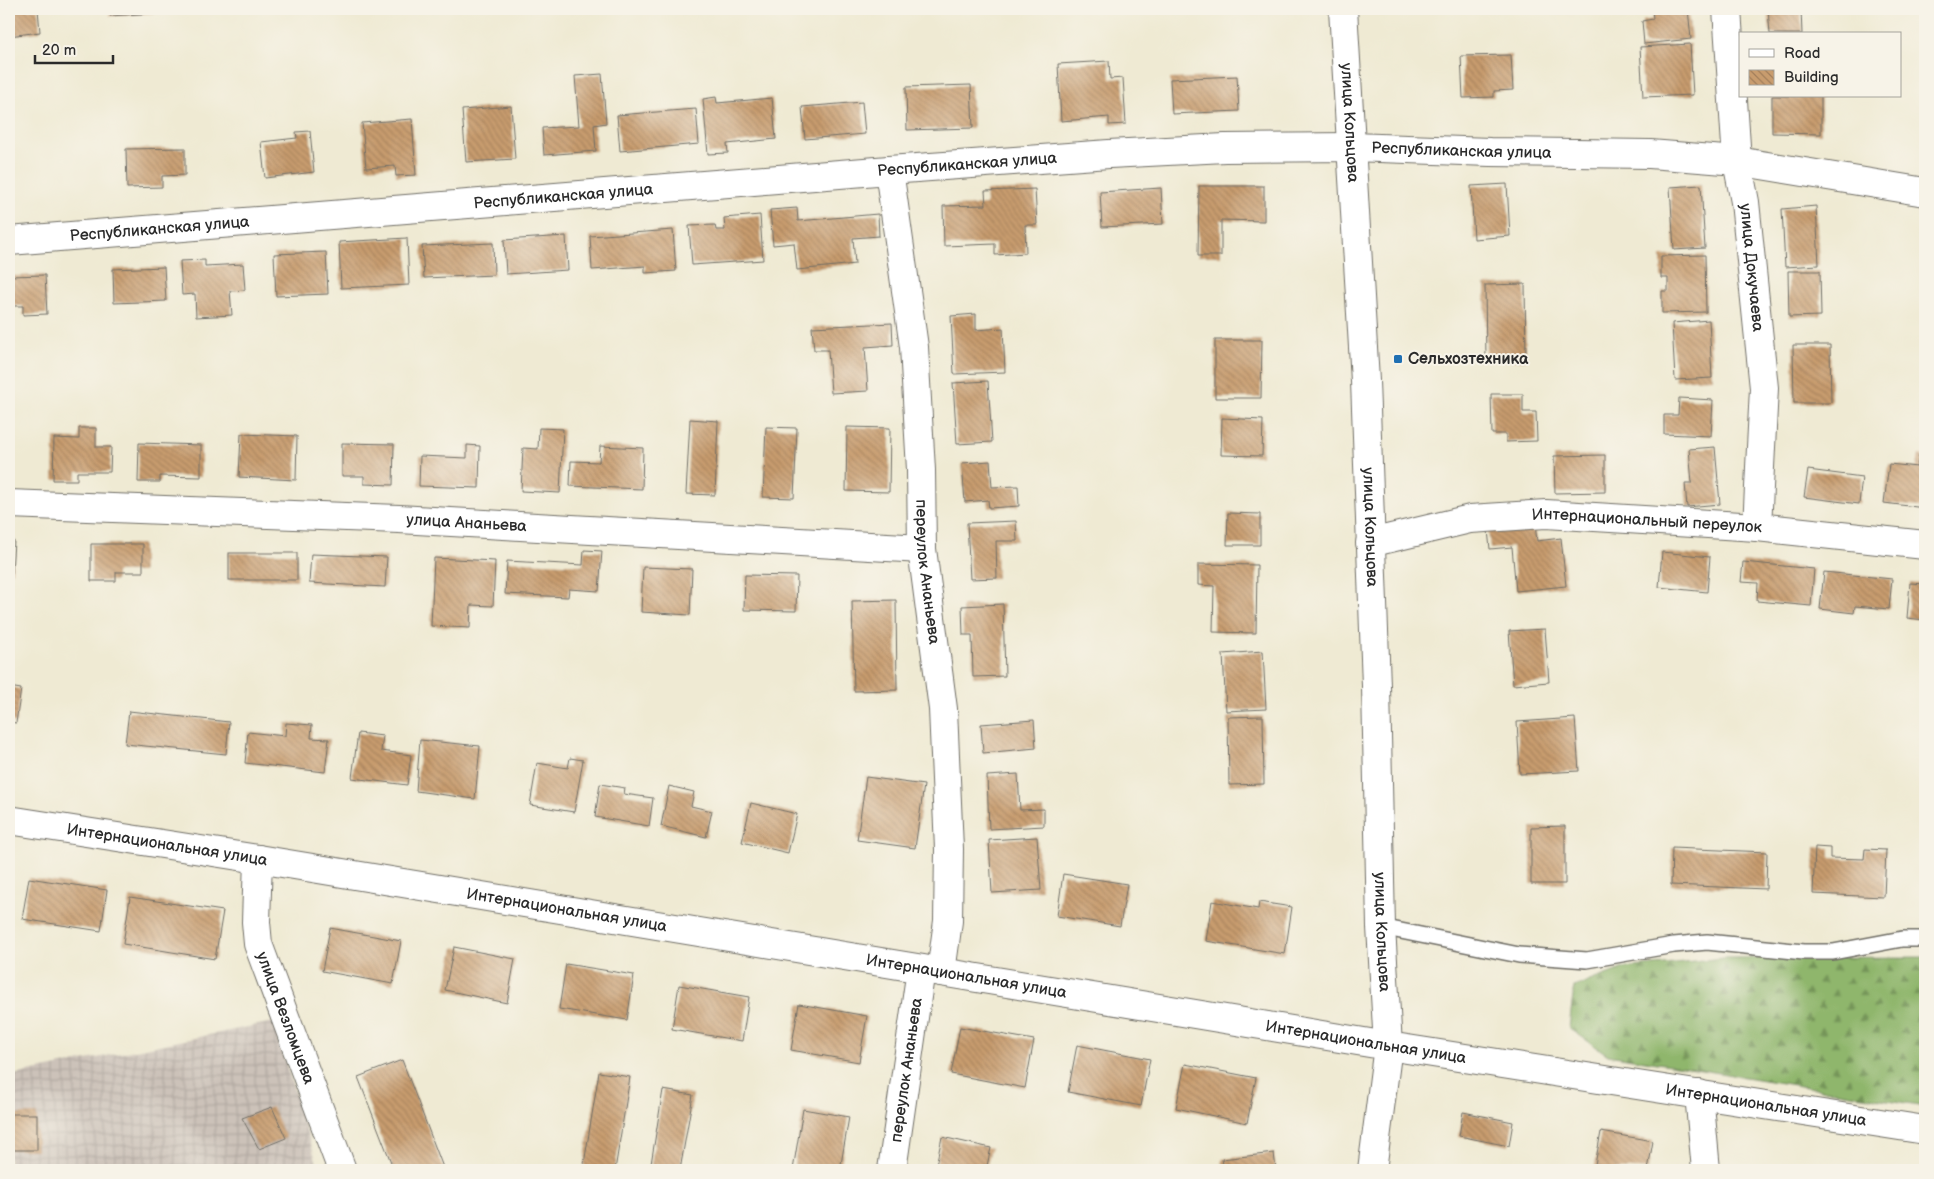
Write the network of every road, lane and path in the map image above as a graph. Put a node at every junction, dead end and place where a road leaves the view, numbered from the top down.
1 (1343, 9) edge
2 (1727, 9) edge
3 (1352, 147) junction
4 (1737, 161) junction
5 (889, 170) junction
6 (1925, 192) edge
7 (9, 241) edge
8 (9, 504) edge
9 (1757, 527) junction
10 (1370, 543) junction
11 (1925, 545) edge
12 (922, 549) junction
13 (9, 820) edge
14 (258, 859) junction
15 (1381, 927) junction
16 (1925, 939) edge
17 (931, 971) junction
18 (1388, 1046) junction
19 (1699, 1094) junction
20 (1925, 1130) edge
21 (342, 1170) edge
22 (892, 1170) edge
23 (1372, 1170) edge
24 (1706, 1170) edge

1 - 3 street, улица Кольцова
2 - 4 street, улица Докучаева
3 - 4 street, Республиканская улица
3 - 5 street, Республиканская улица
3 - 10 street, улица Кольцова
4 - 6 street, Республиканская улица
4 - 9 street, улица Докучаева
5 - 7 street, Республиканская улица
5 - 12 street, переулок Ананьева
8 - 12 street, улица Ананьева
9 - 10 street, Интернациональный переулок
9 - 11 street, Интернациональный переулок
10 - 15 street, улица Кольцова
12 - 17 street, переулок Ананьева
13 - 14 street, Интернациональная улица
14 - 17 street, Интернациональная улица
14 - 21 street, улица Везломцева
15 - 16 lane
15 - 18 street, улица Кольцова
17 - 18 street, Интернациональная улица
17 - 22 street, переулок Ананьева
18 - 19 street, Интернациональная улица
18 - 23 street, улица Кольцова
19 - 20 street, Интернациональная улица
19 - 24 street

